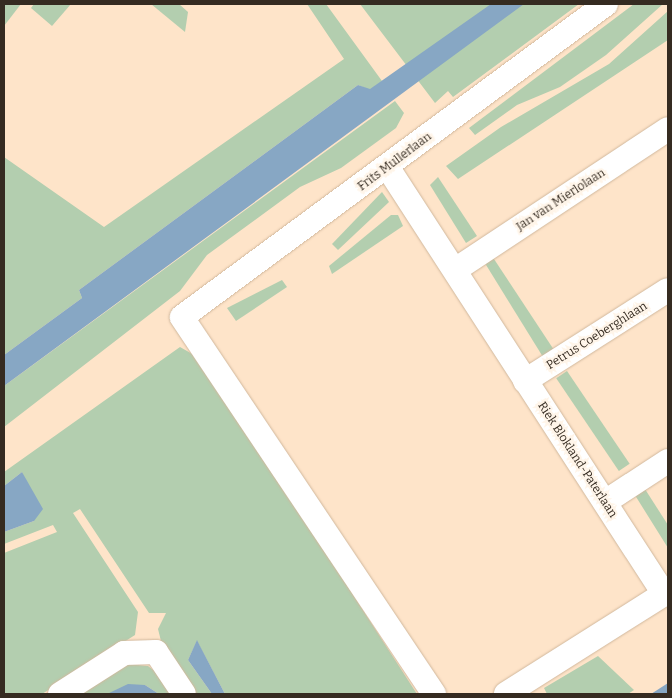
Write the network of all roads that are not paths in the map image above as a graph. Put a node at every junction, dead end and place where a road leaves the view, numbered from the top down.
1 (606, 4) edge
2 (668, 129) edge
3 (388, 168) junction
4 (454, 270) junction
5 (668, 290) edge
6 (526, 381) junction
7 (668, 461) edge
8 (605, 502) junction
9 (60, 694) edge
10 (184, 694) edge
11 (434, 694) edge
12 (506, 694) edge

1 - 3 street, Frits Mullerlaan
2 - 4 street, Jan van Mierlolaan
3 - 4 street, Riek Blokland-Paterlaan
3 - 11 street, Frits Mullerlaan
4 - 6 street, Riek Blokland-Paterlaan
5 - 6 street, Petrus Coeberghlaan
6 - 8 street, Riek Blokland-Paterlaan
7 - 8 street
8 - 12 street, Riek Blokland-Paterlaan
9 - 10 street

